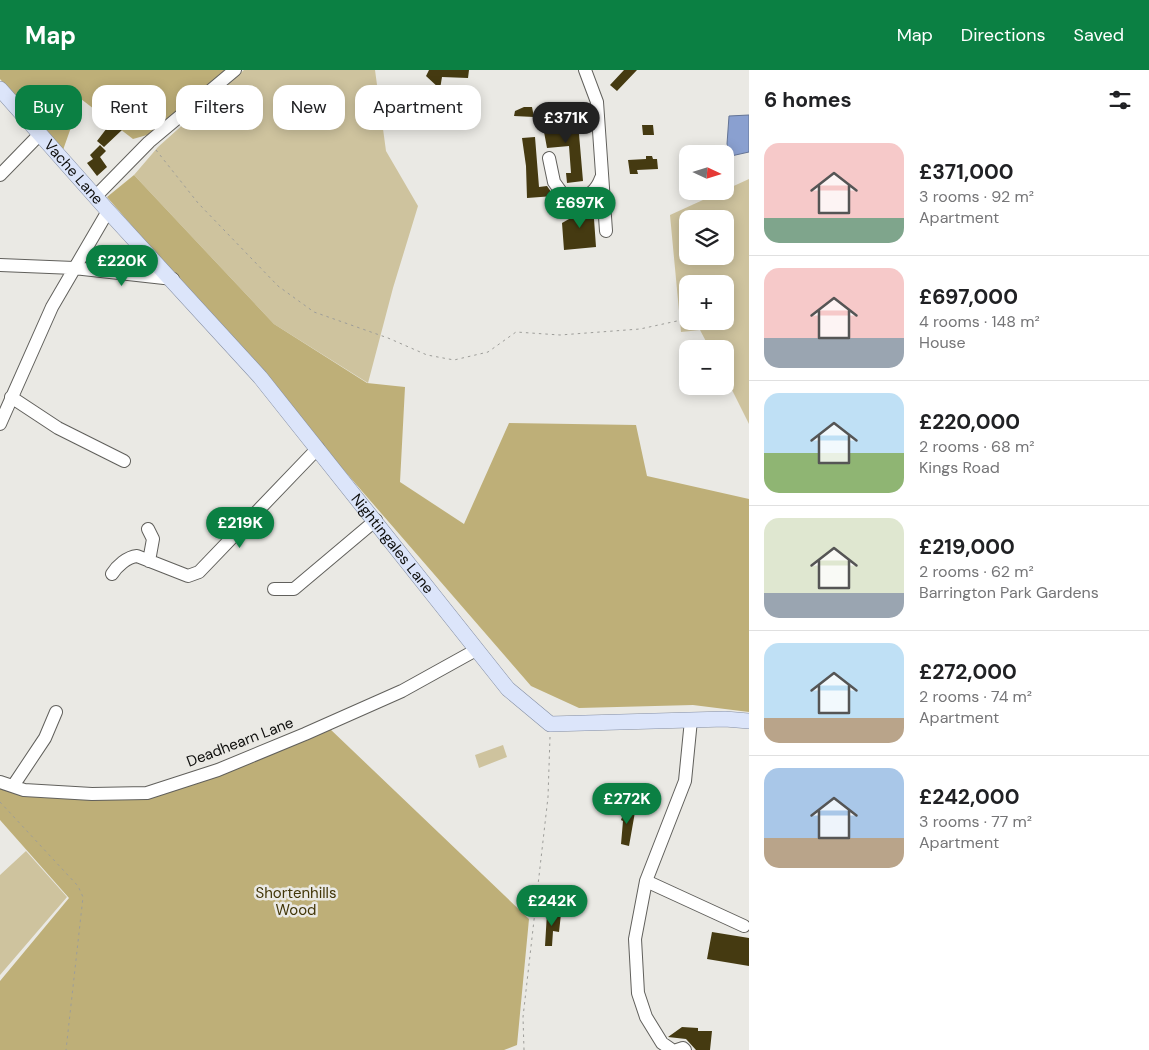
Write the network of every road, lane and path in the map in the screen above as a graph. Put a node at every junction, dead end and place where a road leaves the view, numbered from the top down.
1 (235, 70) edge
2 (585, 70) edge
3 (0, 89) edge
4 (39, 135) junction
5 (149, 142) junction
6 (549, 158) dead end
7 (0, 175) edge
8 (601, 178) junction
9 (95, 197) junction
10 (108, 211) junction
11 (606, 231) dead end
12 (0, 265) edge
13 (74, 268) junction
14 (173, 279) junction
15 (677, 321) dead end
16 (11, 398) junction
17 (0, 424) edge
18 (318, 448) junction
19 (124, 461) dead end
20 (376, 520) junction
21 (148, 530) dead end
22 (143, 558) junction
23 (112, 574) dead end
24 (274, 589) dead end
25 (476, 650) junction
26 (56, 712) dead end
27 (691, 720) junction
28 (749, 721) edge
29 (550, 724) junction
30 (0, 782) edge
31 (13, 786) junction
32 (0, 802) edge
33 (646, 881) junction
34 (744, 926) dead end
35 (66, 1050) edge
36 (524, 1050) edge
37 (672, 1050) edge
38 (677, 1050) edge
39 (684, 1050) edge

1 - 5 street
2 - 8 street
3 - 4 main road, Vache Lane
4 - 7 street
4 - 9 main road, Vache Lane
5 - 9 street
5 - 15 path
6 - 8 street
8 - 11 street
9 - 10 main road, Vache Lane
10 - 13 street
10 - 14 main road, Nightingales Lane
12 - 13 street
13 - 14 street
13 - 16 street
14 - 18 main road, Nightingales Lane
16 - 17 street
16 - 19 street
18 - 20 main road, Nightingales Lane
18 - 22 street
20 - 24 street
20 - 25 main road, Nightingales Lane
21 - 22 street
22 - 23 street
25 - 29 main road, Nightingales Lane
25 - 31 street, Deadhearn Lane
26 - 31 street
27 - 28 main road
27 - 29 main road
27 - 33 street
29 - 36 path
30 - 31 street, Deadhearn Lane
32 - 35 path
33 - 34 street
33 - 37 street
38 - 39 street

